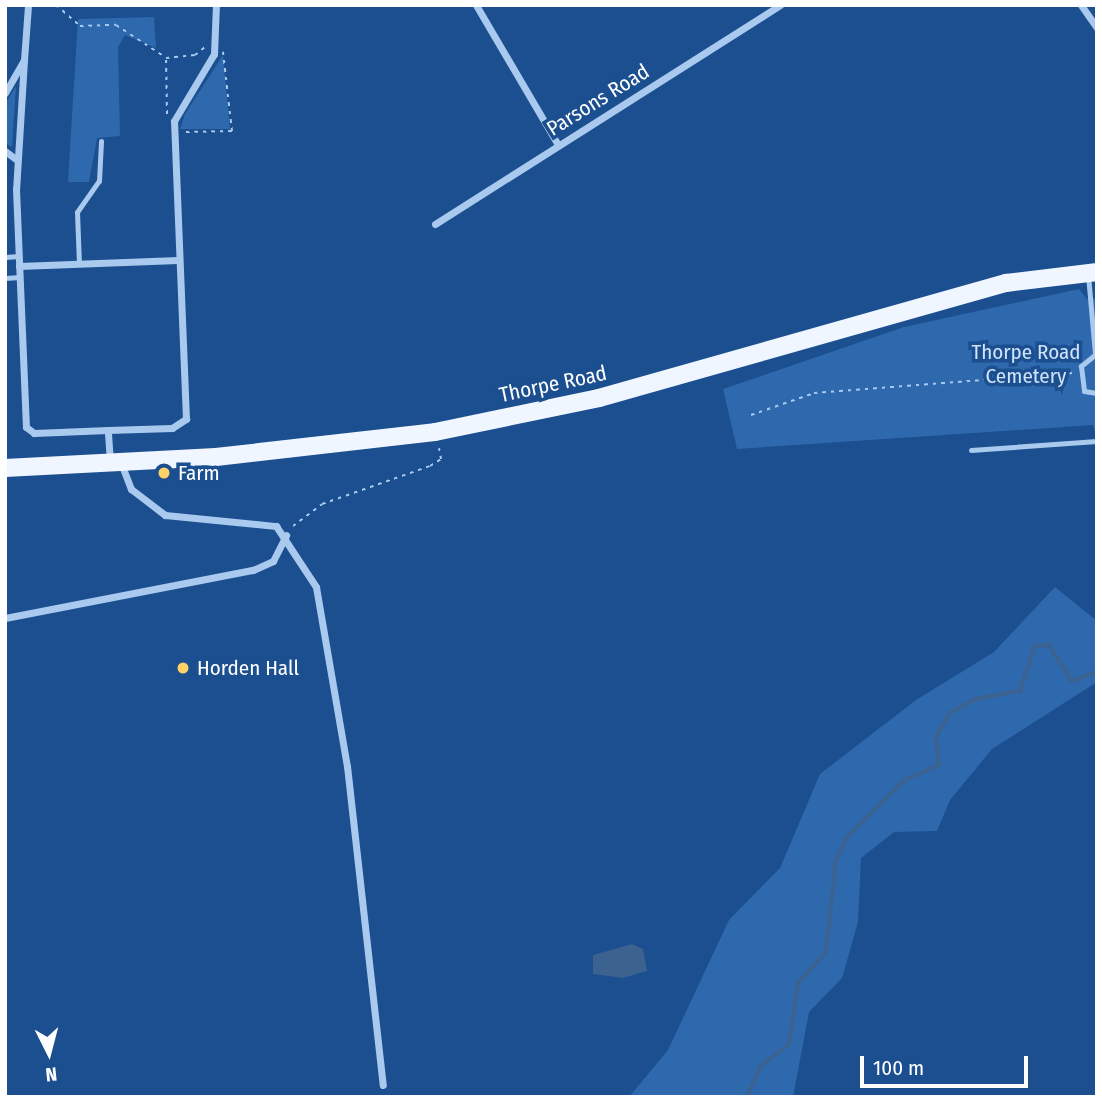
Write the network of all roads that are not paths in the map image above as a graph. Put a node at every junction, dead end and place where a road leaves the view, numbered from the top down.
1 (28, 5) edge
2 (216, 5) edge
3 (476, 5) edge
4 (780, 5) edge
5 (1081, 5) edge
6 (1097, 29) edge
7 (24, 60) junction
8 (5, 93) edge
9 (101, 141) dead end
10 (558, 145) junction
11 (5, 151) edge
12 (17, 160) junction
13 (435, 223) dead end
14 (19, 256) junction
15 (5, 257) edge
16 (178, 260) junction
17 (79, 264) junction
18 (19, 266) junction
19 (1092, 272) edge
20 (20, 277) junction
21 (5, 278) edge
22 (1096, 353) edge
23 (1097, 393) edge
24 (108, 430) junction
25 (1097, 441) edge
26 (971, 450) dead end
27 (116, 464) junction
28 (5, 468) edge
29 (286, 535) junction
30 (5, 618) edge
31 (383, 1085) dead end

1 - 7 street
2 - 16 street
3 - 10 street
4 - 10 street, Parsons Road
5 - 6 street
7 - 8 street
7 - 12 street
9 - 17 lane
10 - 13 street, Parsons Road
11 - 12 street
12 - 14 street
14 - 15 lane
14 - 18 street
16 - 17 street
16 - 24 street
17 - 18 street
18 - 20 street
19 - 22 lane
19 - 27 main road, Thorpe Road
20 - 21 lane
20 - 24 street
22 - 23 lane
24 - 27 street
25 - 26 lane
27 - 28 main road, Thorpe Road
27 - 29 street
29 - 30 street
29 - 31 street

